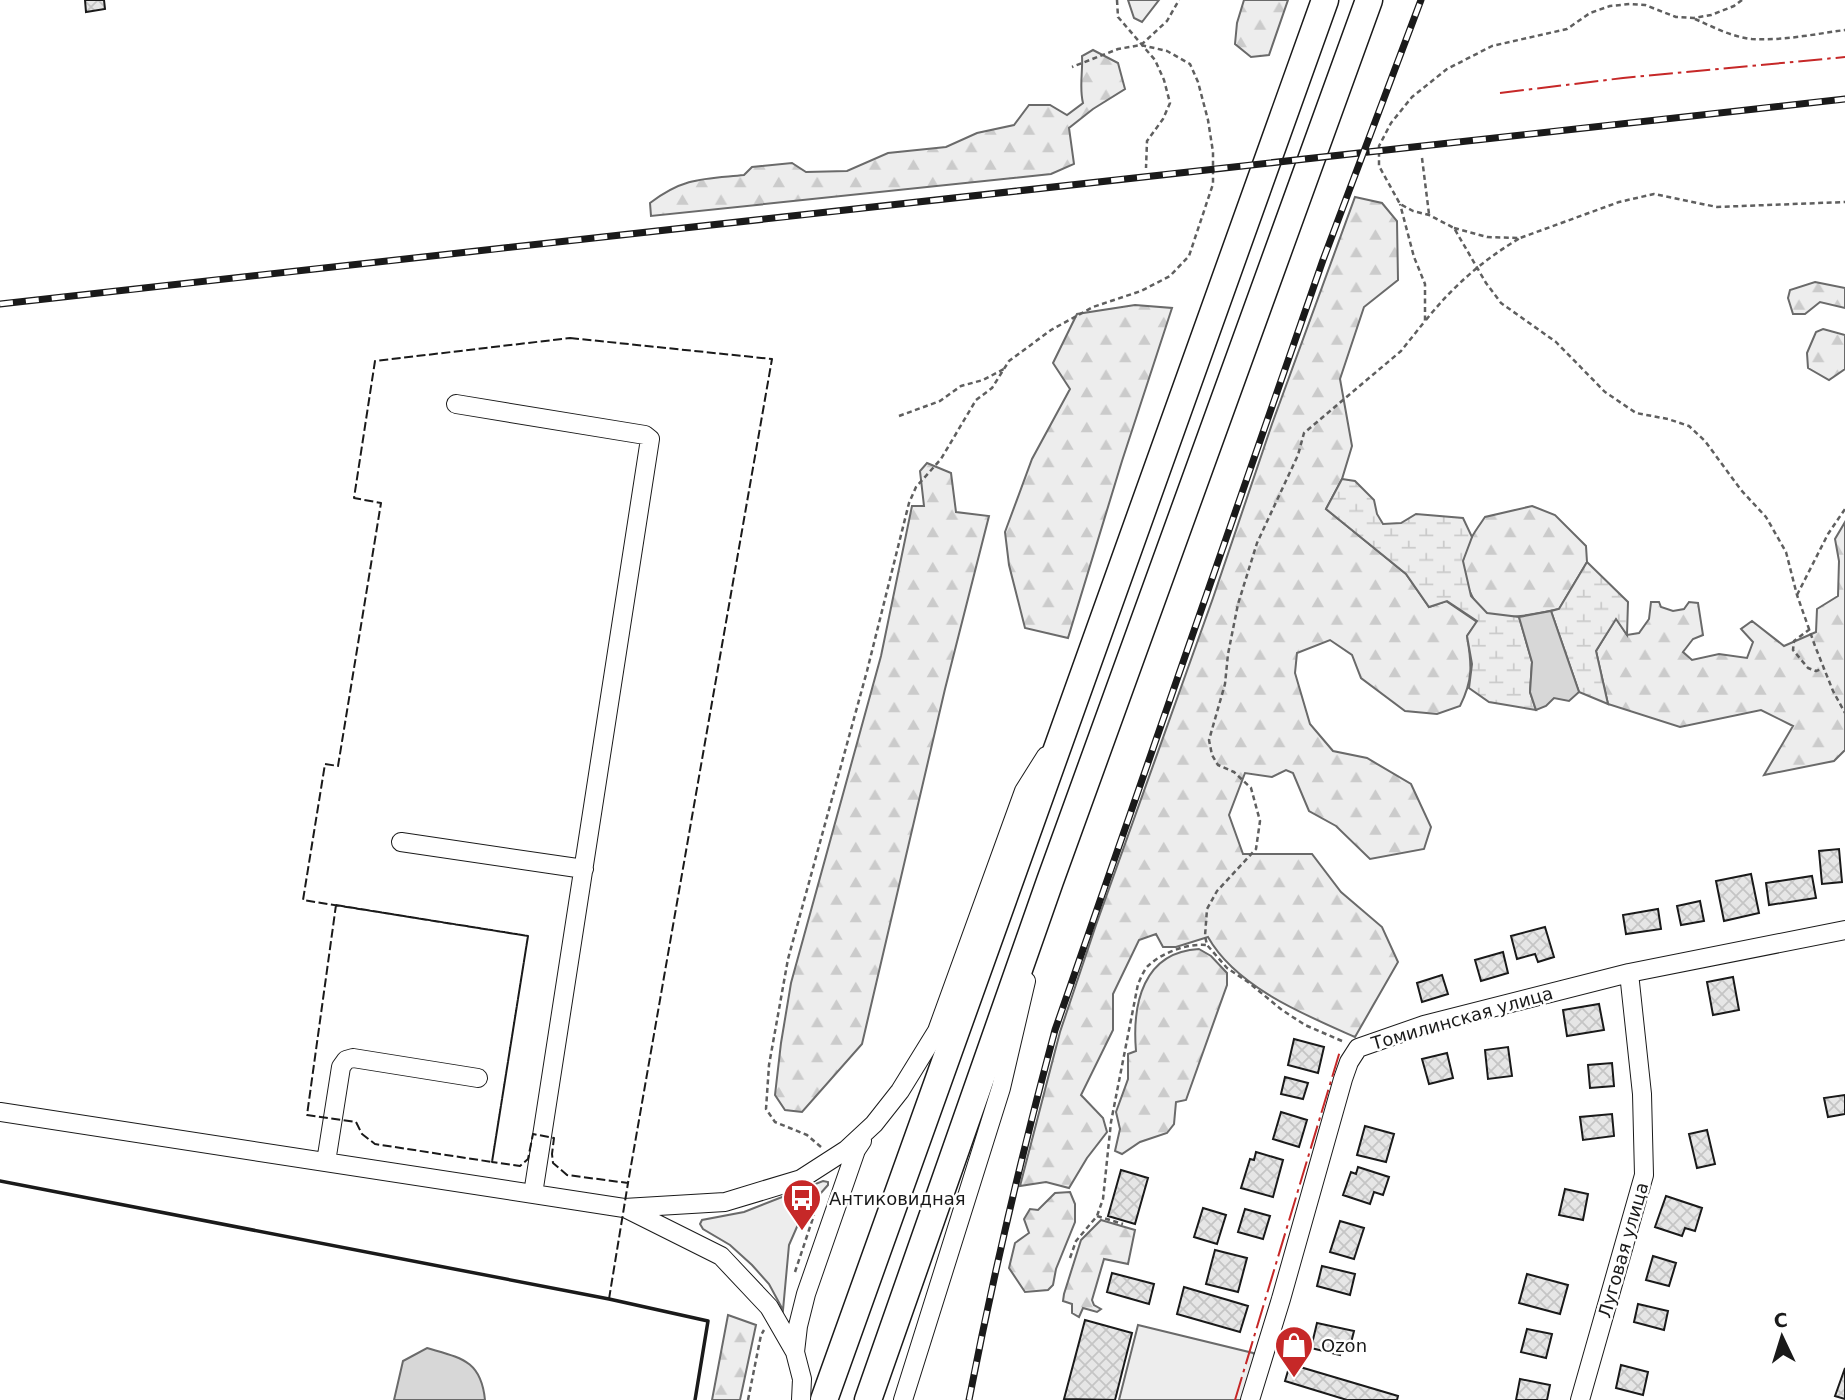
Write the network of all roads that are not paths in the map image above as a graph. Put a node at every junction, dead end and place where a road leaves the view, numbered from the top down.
1 (1325, 0) edge
2 (1369, 0) edge
3 (456, 404) dead end
4 (1063, 728) junction
5 (401, 842) dead end
6 (584, 869) junction
7 (1050, 881) junction
8 (1845, 930) edge
9 (1629, 972) junction
10 (478, 1078) dead end
11 (0, 1112) edge
12 (874, 1124) junction
13 (326, 1162) junction
14 (533, 1194) junction
15 (624, 1208) junction
16 (795, 1352) junction
17 (904, 1398) edge
18 (801, 1400) edge
19 (824, 1400) edge
20 (869, 1400) edge
21 (1250, 1400) edge
22 (1580, 1400) edge

1 - 4 highway
2 - 7 highway
3 - 6 street
4 - 12 street
4 - 19 highway
5 - 6 street
6 - 14 street
7 - 17 street
7 - 20 highway
8 - 9 street, Томилинская улица
9 - 21 street, Томилинская улица
9 - 22 street, Луговая улица
10 - 13 street
11 - 13 street
12 - 15 street
12 - 16 street
13 - 14 street
14 - 15 street
15 - 16 street
16 - 18 street

